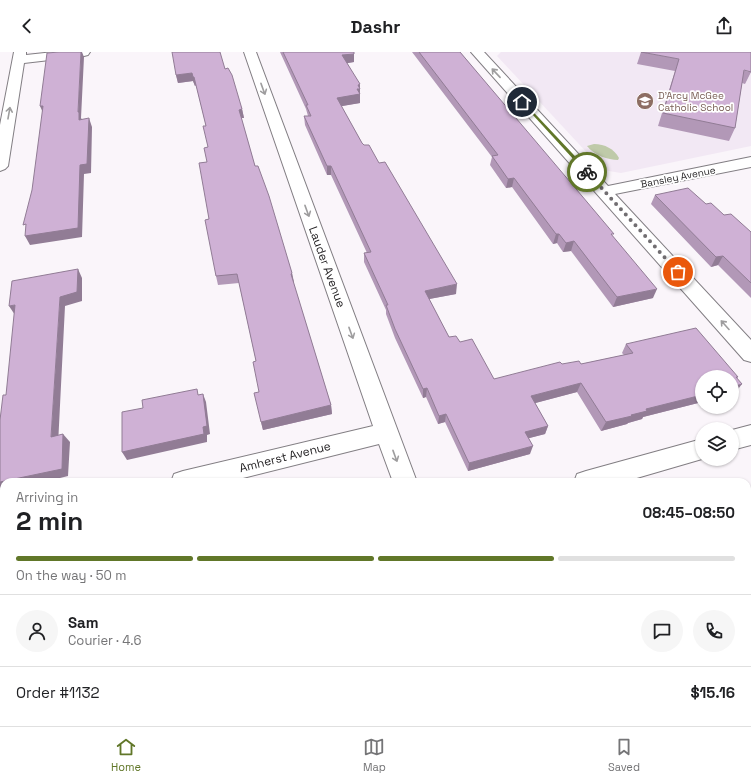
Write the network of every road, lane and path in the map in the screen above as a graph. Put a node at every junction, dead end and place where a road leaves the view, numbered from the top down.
1 (84, 52) edge
2 (250, 52) edge
3 (477, 52) edge
4 (19, 56) edge
5 (751, 162) edge
6 (0, 166) edge
7 (605, 191) junction
8 (751, 354) edge
9 (386, 432) junction
10 (751, 435) edge
11 (739, 438) edge
12 (695, 451) edge
13 (199, 478) edge
14 (403, 478) edge
15 (600, 478) edge

1 - 4 street
2 -> 9 street, Lauder Avenue
7 -> 3 street
6 -> 4 street
5 - 7 street, Bansley Avenue
8 -> 7 street
9 - 13 street, Amherst Avenue
9 -> 14 street, Lauder Avenue
10 - 11 street
12 - 15 street

